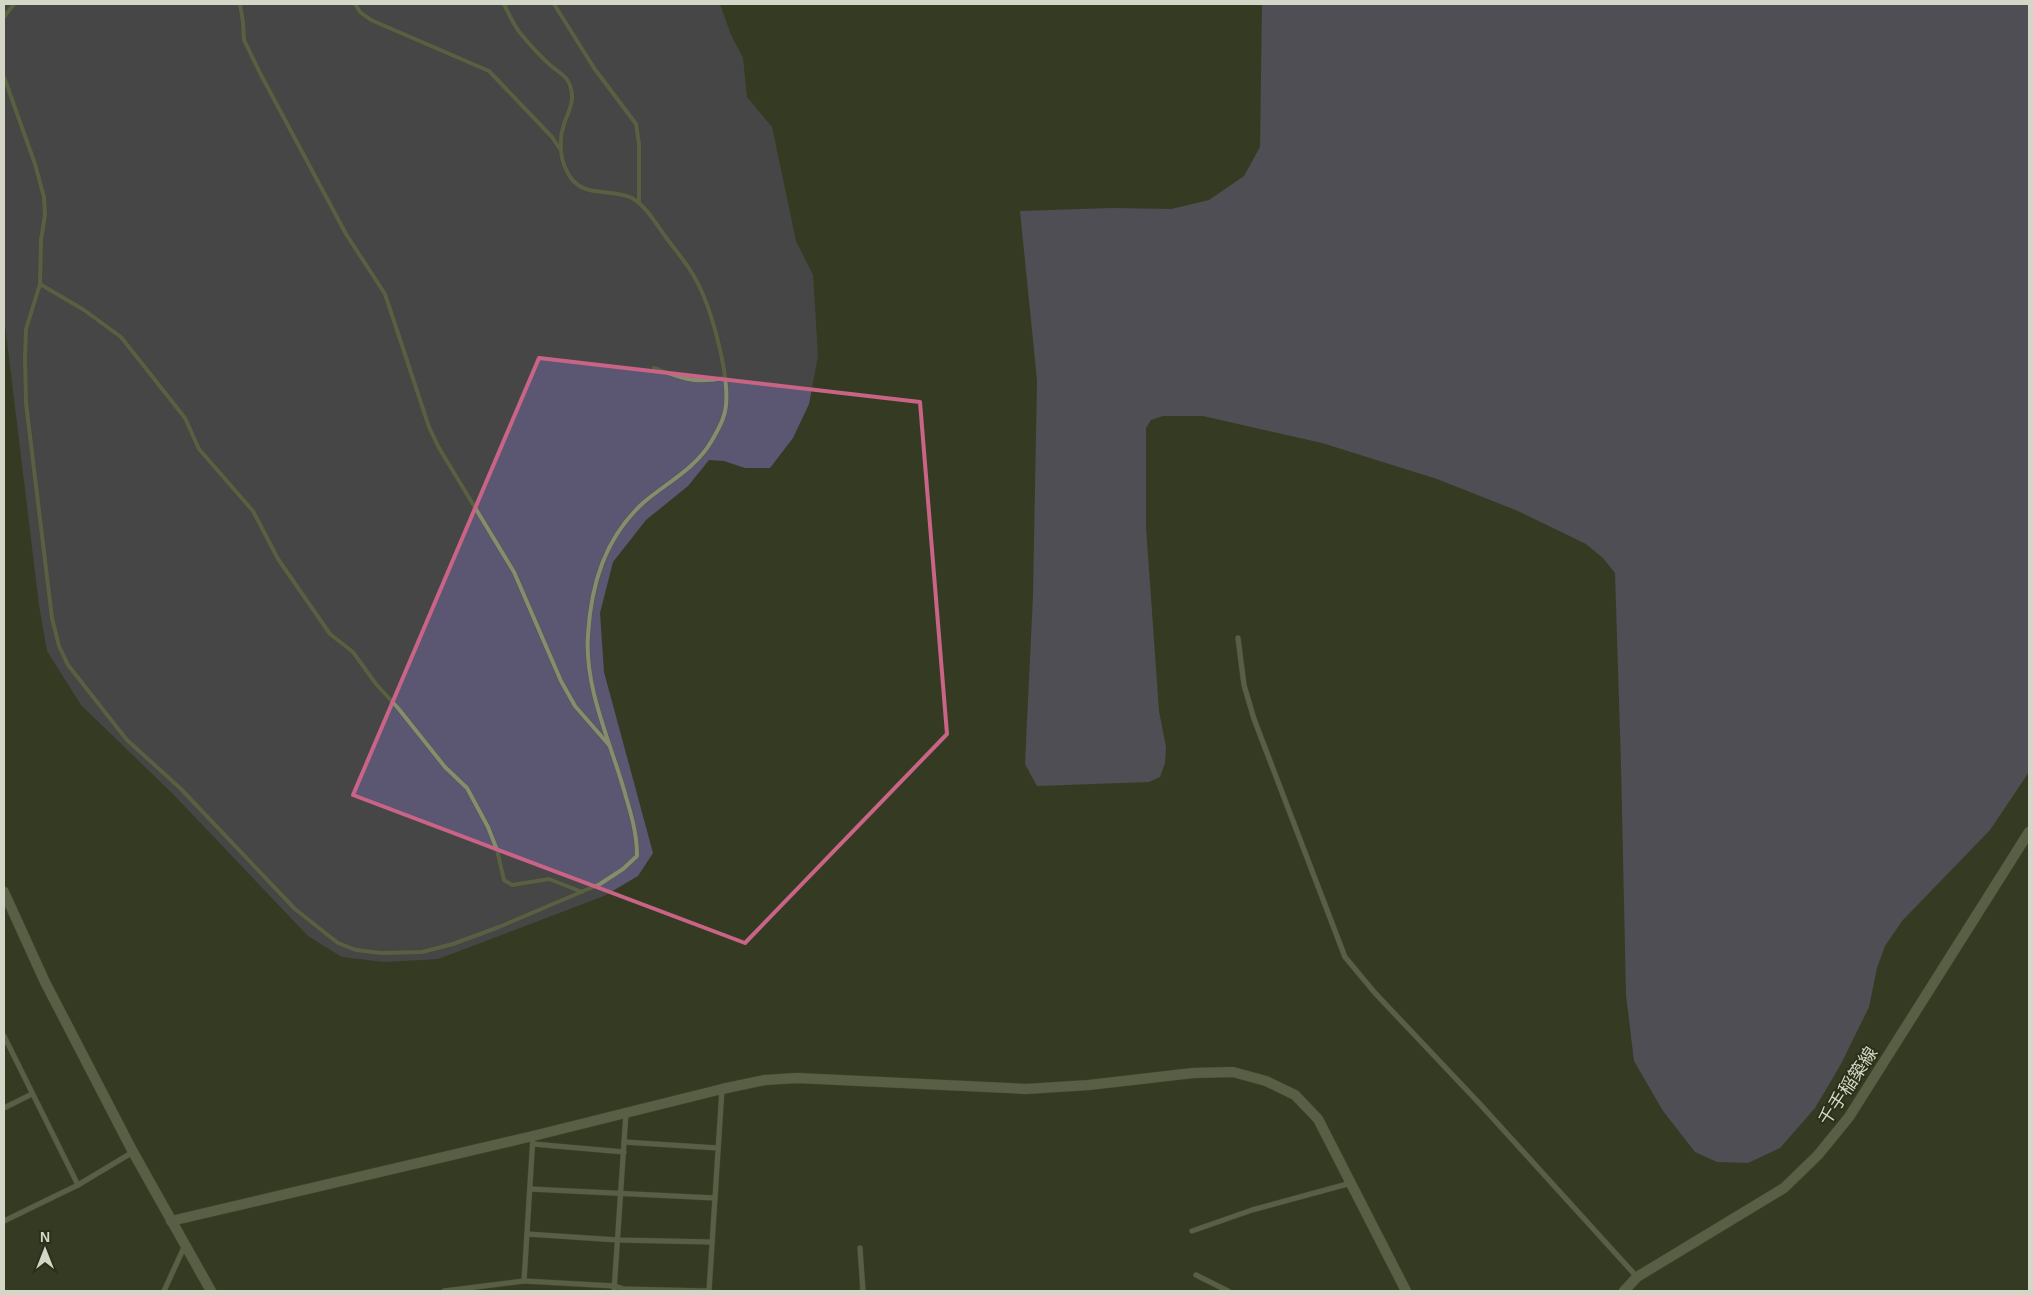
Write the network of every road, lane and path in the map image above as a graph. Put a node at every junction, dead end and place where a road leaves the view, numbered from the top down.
1 (14, 4) edge
2 (240, 4) edge
3 (355, 4) edge
4 (504, 4) edge
5 (554, 4) edge
6 (4, 17) edge
7 (4, 77) edge
8 (561, 151) junction
9 (639, 204) junction
10 (40, 284) junction
11 (654, 368) dead end
12 (724, 378) junction
13 (1238, 638) dead end
14 (610, 746) junction
15 (2029, 832) edge
16 (4, 892) edge
17 (582, 892) junction
18 (4, 1036) edge
19 (722, 1089) junction
20 (32, 1094) junction
21 (4, 1108) edge
22 (626, 1113) junction
23 (533, 1140) junction
24 (624, 1142) junction
25 (718, 1148) junction
26 (132, 1152) junction
27 (624, 1152) junction
28 (1351, 1183) junction
29 (78, 1185) junction
30 (530, 1189) junction
31 (621, 1194) junction
32 (715, 1198) junction
33 (4, 1221) edge
34 (171, 1221) junction
35 (1192, 1231) dead end
36 (527, 1234) junction
37 (618, 1240) junction
38 (712, 1242) junction
39 (185, 1245) junction
40 (860, 1248) dead end
41 (1196, 1275) dead end
42 (1637, 1277) junction
43 (524, 1281) junction
44 (614, 1288) edge
45 (164, 1291) edge
46 (211, 1291) edge
47 (444, 1291) edge
48 (709, 1291) edge
49 (864, 1291) edge
50 (1228, 1291) edge
51 (1406, 1291) edge
52 (1624, 1291) edge

1 - 6 lane
2 - 14 lane
3 - 8 lane
4 - 8 lane
5 - 9 lane
7 - 10 lane
8 - 9 lane
9 - 12 lane
10 - 17 lane
10 - 17 lane
11 - 12 lane
12 - 14 lane
13 - 42 street
14 - 17 lane
15 - 42 street, 千手稲築線
16 - 26 street
18 - 20 street
19 - 22 street
19 - 25 street
19 - 28 street
20 - 21 street
20 - 29 street
22 - 23 street
22 - 24 street
23 - 27 street
23 - 30 street
23 - 34 street
24 - 25 street
24 - 27 street
25 - 32 street
26 - 29 street
26 - 34 street
27 - 31 street
28 - 35 street
28 - 51 street
29 - 33 street
30 - 31 street
30 - 36 street
31 - 32 street
31 - 37 street
32 - 38 street
34 - 39 street
36 - 37 street
36 - 43 street
37 - 38 street
37 - 44 street
38 - 48 street
39 - 45 street
39 - 46 street
40 - 49 street
41 - 50 street
42 - 52 street, 千手稲築線
43 - 44 street
43 - 47 street
44 - 48 street

